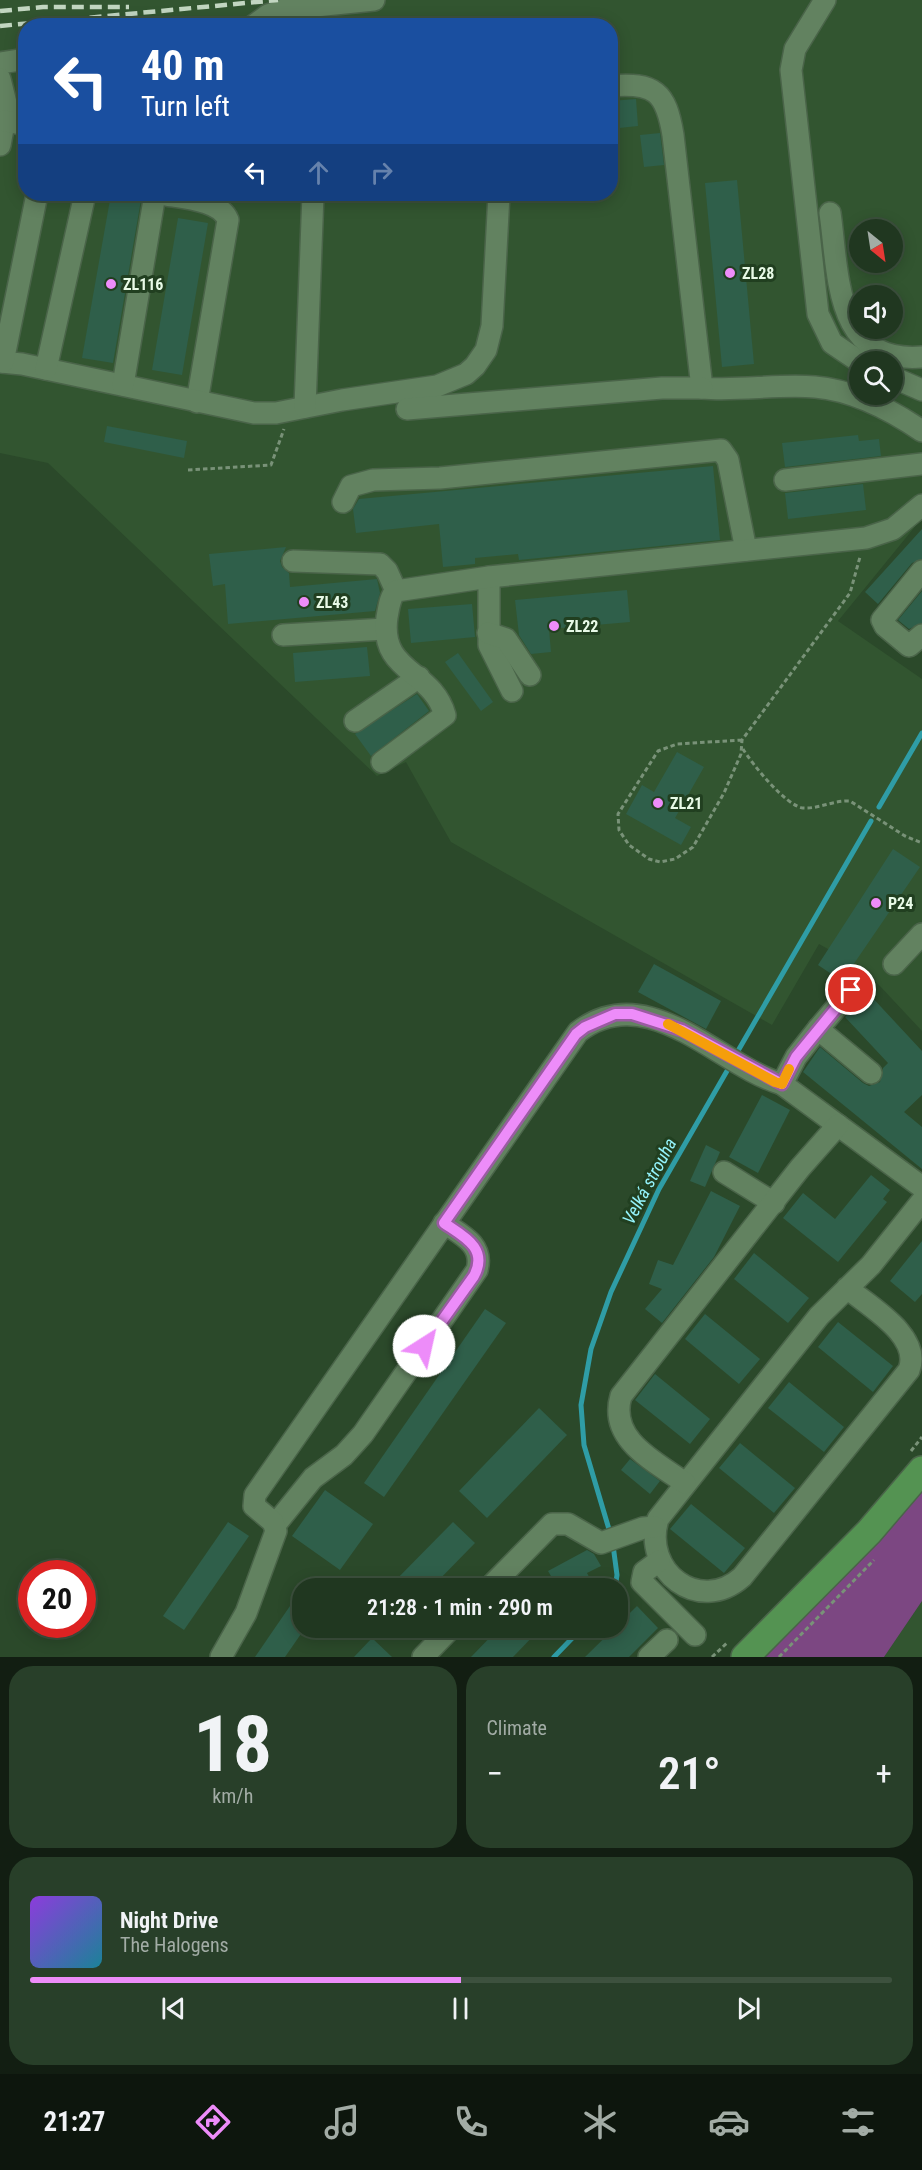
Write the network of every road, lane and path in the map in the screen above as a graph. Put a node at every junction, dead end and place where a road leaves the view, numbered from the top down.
1 (374, 0) edge
2 (825, 0) edge
3 (264, 18) edge
4 (18, 60) edge
5 (0, 63) edge
6 (0, 79) edge
7 (618, 85) edge
8 (15, 123) edge
9 (0, 145) edge
10 (36, 201) edge
11 (83, 201) edge
12 (154, 201) edge
13 (190, 201) edge
14 (312, 201) edge
15 (499, 201) edge
16 (830, 213) dead end
17 (849, 355) edge
18 (922, 357) edge
19 (2, 362) edge
20 (46, 369) junction
21 (903, 382) edge
22 (123, 385) junction
23 (702, 388) junction
24 (922, 390) edge
25 (197, 402) junction
26 (297, 408) junction
27 (407, 409) dead end
28 (922, 431) edge
29 (922, 464) edge
30 (188, 470) dead end
31 (785, 480) dead end
32 (343, 502) dead end
33 (922, 505) edge
34 (866, 538) junction
35 (746, 550) junction
36 (293, 561) dead end
37 (922, 571) edge
38 (489, 577) junction
39 (396, 591) junction
40 (385, 629) junction
41 (488, 633) junction
42 (283, 635) dead end
43 (922, 635) edge
44 (530, 675) dead end
45 (419, 677) junction
46 (512, 691) dead end
47 (355, 722) dead end
48 (742, 740) junction
49 (742, 747) junction
50 (382, 762) dead end
51 (922, 843) edge
52 (922, 934) edge
53 (894, 964) dead end
54 (851, 990) dead end
55 (818, 1029) junction
56 (871, 1073) dead end
57 (782, 1084) junction
58 (838, 1125) junction
59 (724, 1172) dead end
60 (922, 1187) edge
61 (922, 1201) edge
62 (774, 1203) junction
63 (444, 1223) junction
64 (848, 1288) junction
65 (922, 1470) edge
66 (685, 1483) junction
67 (275, 1525) junction
68 (656, 1527) junction
69 (660, 1561) junction
70 (499, 1578) edge
71 (695, 1635) dead end
72 (441, 1638) edge
73 (667, 1640) dead end
74 (221, 1657) edge
75 (423, 1657) edge
76 (649, 1657) edge
77 (745, 1657) edge

1 - 3 lane
2 - 17 lane
4 - 5 lane
6 - 8 lane
7 - 23 lane
8 - 9 lane
10 - 19 lane
11 - 20 lane
12 - 22 lane
13 - 25 lane
14 - 26 lane
15 - 26 lane
16 - 18 lane
19 - 20 lane
20 - 22 lane
21 - 24 lane
22 - 25 lane
23 - 27 lane
23 - 28 lane
25 - 26 lane
26 - 30 path
29 - 31 lane
32 - 35 lane
33 - 34 lane
34 - 35 lane
34 - 48 path
35 - 38 lane
36 - 39 lane
37 - 43 lane
38 - 39 lane
38 - 41 lane
39 - 40 lane
40 - 42 lane
40 - 45 lane
41 - 44 lane
41 - 46 lane
45 - 47 lane
45 - 50 lane
48 - 49 path
48 - 49 path
49 - 51 path
52 - 53 lane
54 - 55 lane
55 - 56 lane
55 - 57 lane
57 - 58 lane
57 - 63 lane
58 - 60 lane
58 - 62 lane
59 - 62 lane
61 - 64 lane
62 - 66 lane
63 - 67 lane
63 - 67 lane
64 - 66 lane
64 - 69 lane
65 - 77 main road
66 - 68 lane
67 - 74 lane
68 - 69 lane
68 - 70 lane
69 - 71 lane
72 - 75 lane
73 - 76 lane

